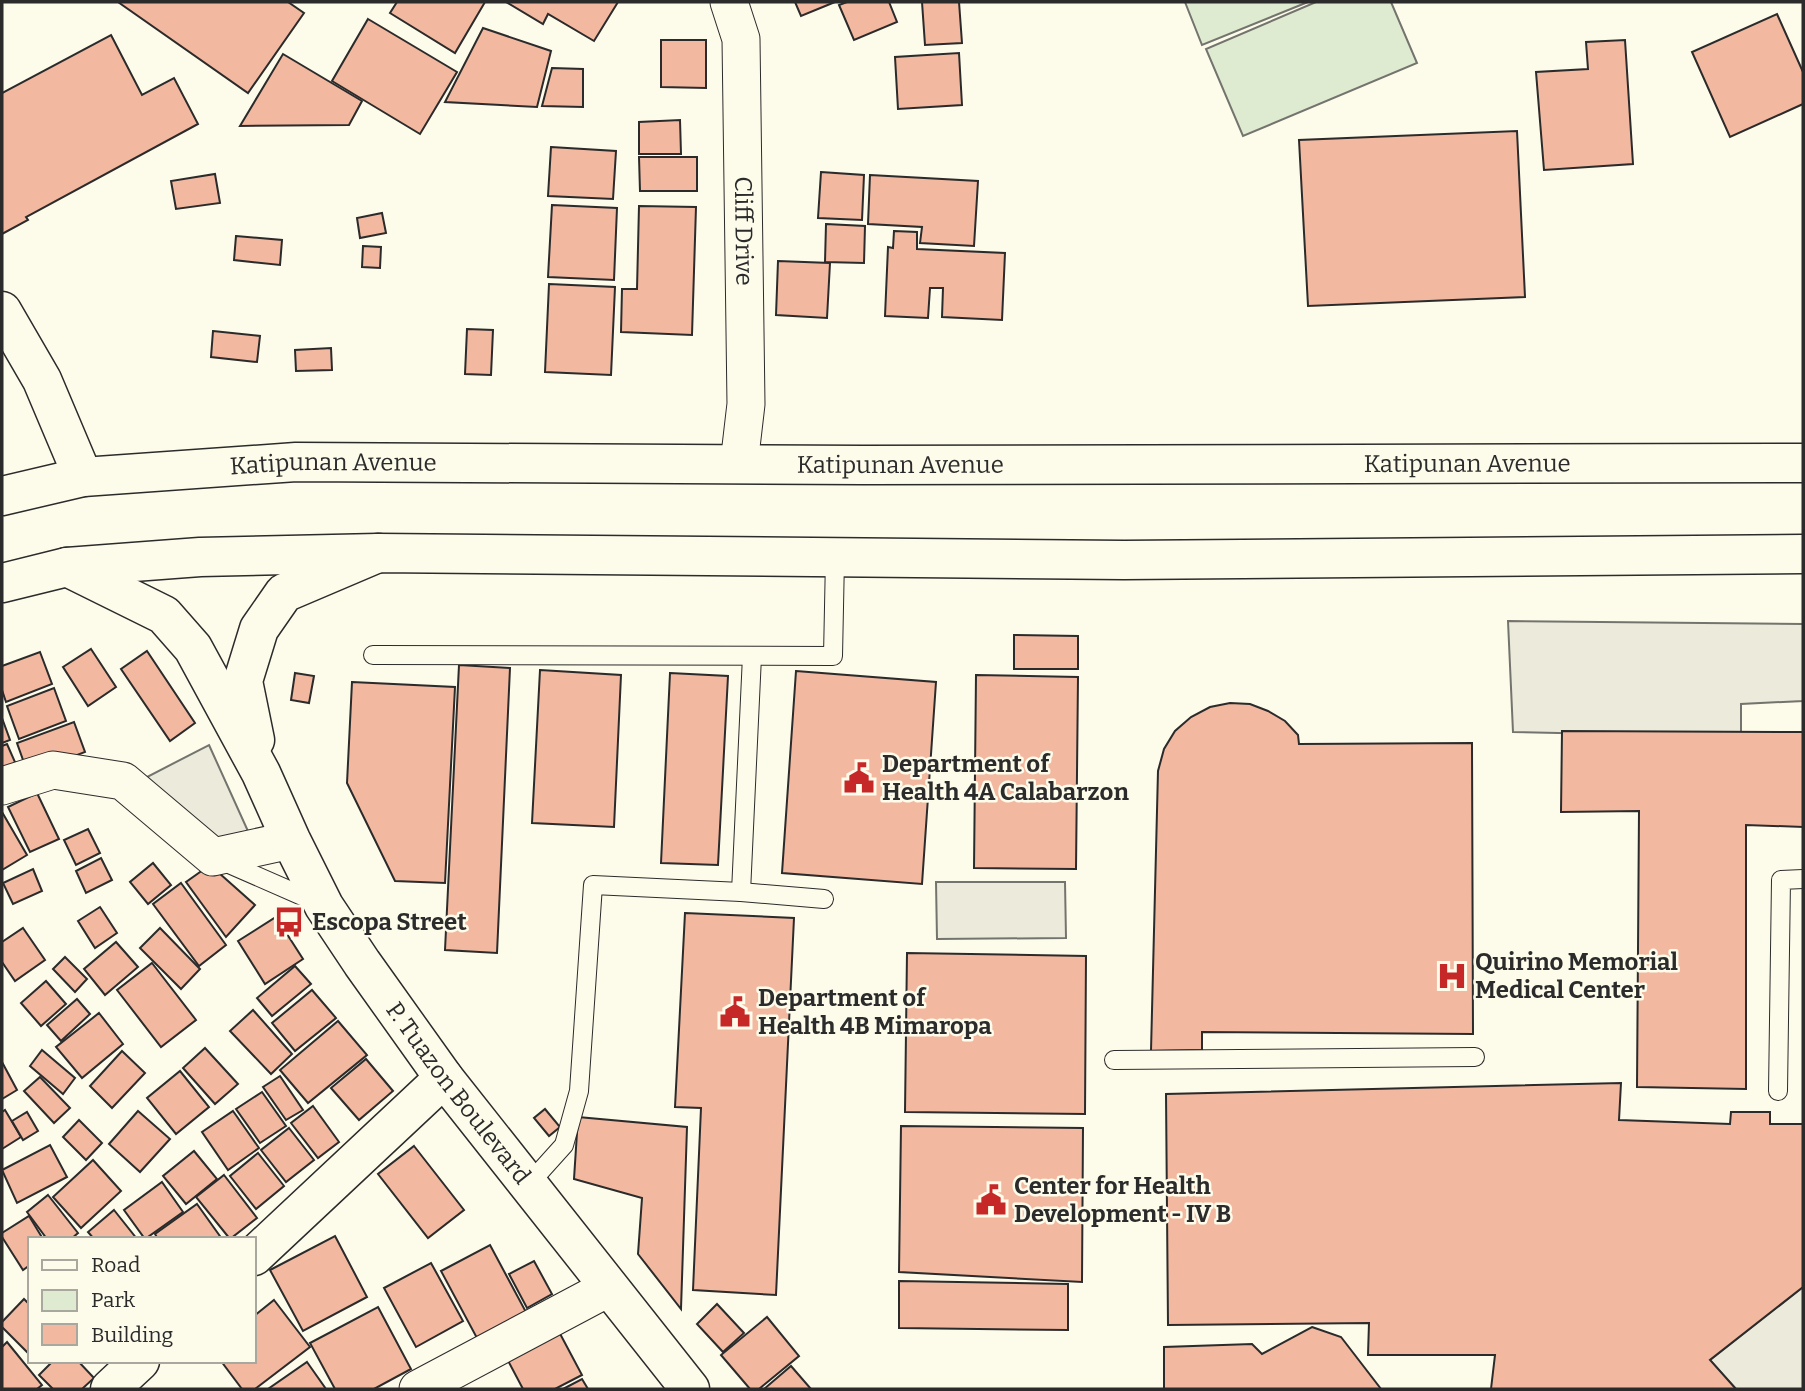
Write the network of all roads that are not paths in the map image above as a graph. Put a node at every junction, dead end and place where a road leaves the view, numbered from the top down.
1 (729, 2) edge
2 (2, 311) edge
3 (1803, 463) edge
4 (739, 464) junction
5 (83, 477) junction
6 (2, 496) edge
7 (378, 553) junction
8 (1803, 554) edge
9 (835, 558) junction
10 (67, 567) junction
11 (2, 583) edge
12 (373, 655) dead end
13 (752, 656) junction
14 (261, 773) junction
15 (2, 786) edge
16 (290, 840) junction
17 (214, 857) junction
18 (1803, 879) edge
19 (741, 892) junction
20 (824, 900) dead end
21 (324, 906) junction
22 (1475, 1057) dead end
23 (1114, 1060) dead end
24 (444, 1078) junction
25 (1778, 1091) dead end
26 (528, 1185) junction
27 (256, 1253) edge
28 (608, 1288) junction
29 (138, 1363) edge
30 (110, 1389) edge
31 (418, 1389) edge
32 (690, 1389) edge

1 - 4 street, Cliff Drive
2 - 5 main road
3 - 4 main road, Katipunan Avenue
4 - 5 main road, Katipunan Avenue
5 - 6 main road, Katipunan Avenue
7 - 9 main road
7 - 10 main road
7 - 14 main road, P. Tuazon Boulevard
8 - 9 main road
9 - 13 lane
10 - 11 main road
10 - 14 main road, P. Tuazon Boulevard
12 - 13 lane
13 - 19 lane
14 - 16 main road, P. Tuazon Boulevard
15 - 17 street
16 - 17 street
16 - 21 main road, P. Tuazon Boulevard
17 - 21 lane
18 - 25 lane
19 - 20 lane
19 - 26 lane
21 - 24 main road, P. Tuazon Boulevard
22 - 23 lane
24 - 26 main road, P. Tuazon Boulevard
24 - 27 main road
26 - 28 main road, P. Tuazon Boulevard
28 - 31 street
28 - 32 main road, P. Tuazon Boulevard
29 - 30 main road

